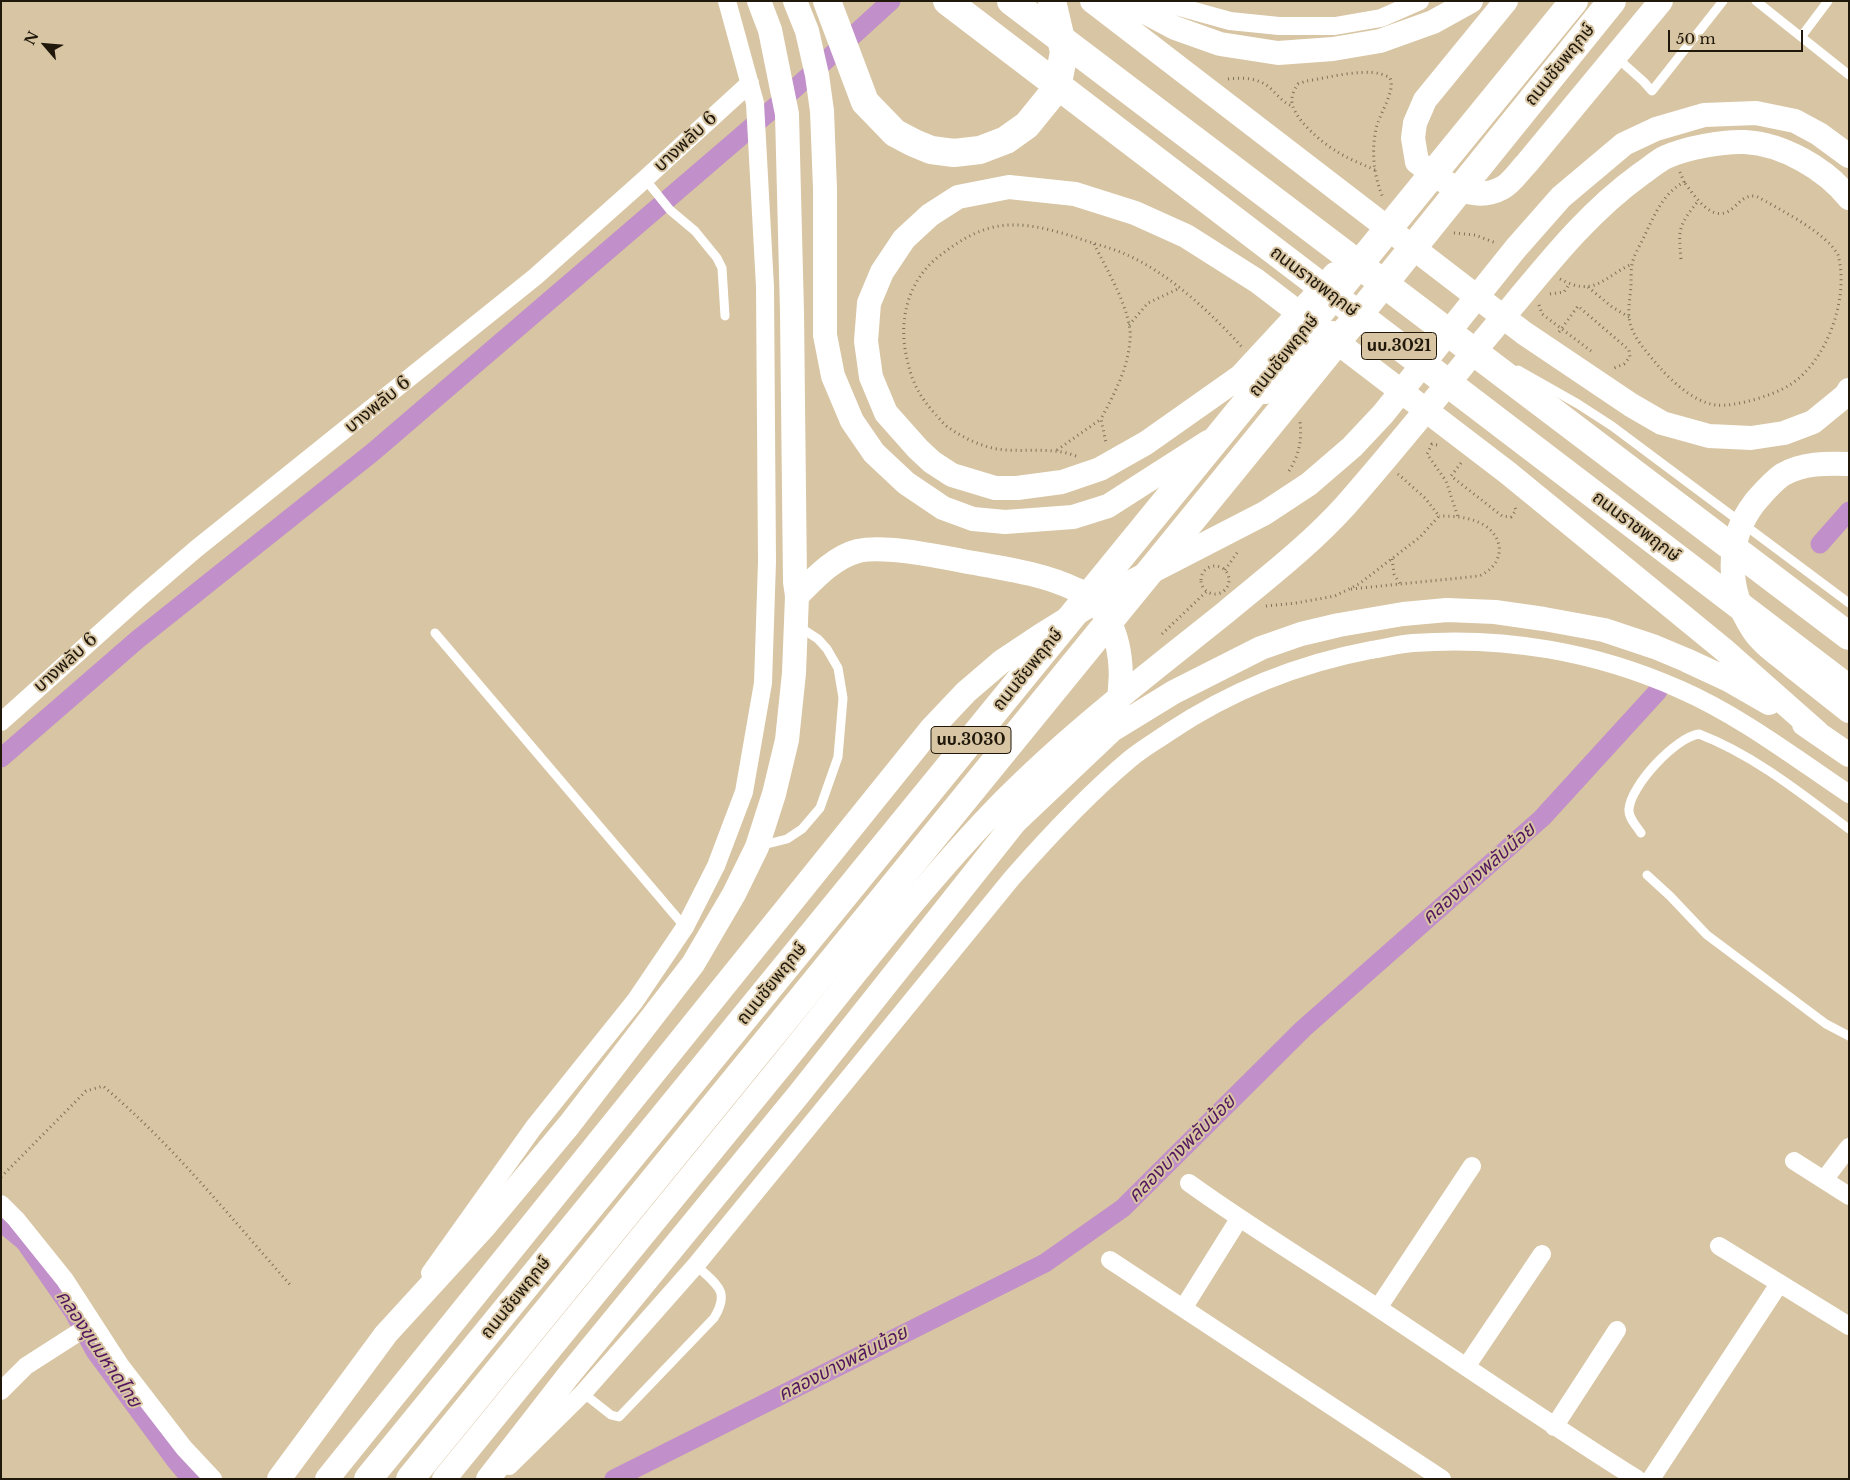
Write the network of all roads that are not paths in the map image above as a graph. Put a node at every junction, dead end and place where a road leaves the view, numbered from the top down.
1 (727, 1) edge
2 (759, 1) edge
3 (796, 1) edge
4 (827, 1) edge
5 (1011, 1) edge
6 (1052, 1) edge
7 (1092, 1) edge
8 (1124, 1) edge
9 (1420, 1) edge
10 (1471, 1) edge
11 (1506, 1) edge
12 (1561, 1) edge
13 (1574, 1) edge
14 (1604, 1) edge
15 (1612, 1) edge
16 (1662, 1) edge
17 (1723, 1) edge
18 (1756, 1) edge
19 (1828, 1) edge
20 (948, 2) edge
21 (1165, 2) edge
22 (1801, 37) junction
23 (1616, 57) junction
24 (1849, 75) edge
25 (750, 83) junction
26 (1849, 156) edge
27 (648, 183) junction
28 (1849, 198) edge
29 (725, 316) dead end
30 (1456, 337) junction
31 (1849, 390) edge
32 (1849, 464) edge
33 (797, 596) junction
34 (1849, 603) edge
35 (796, 625) junction
36 (435, 633) dead end
37 (1849, 636) edge
38 (1849, 690) edge
39 (1849, 711) edge
40 (1, 722) edge
41 (1112, 730) junction
42 (1817, 732) junction
43 (1849, 755) edge
44 (1849, 794) edge
45 (1849, 829) edge
46 (1640, 833) dead end
47 (757, 847) junction
48 (1647, 875) dead end
49 (685, 926) junction
50 (1849, 1036) edge
51 (1849, 1147) edge
52 (1794, 1161) dead end
53 (1472, 1166) dead end
54 (1824, 1180) junction
55 (1189, 1183) dead end
56 (1849, 1196) edge
57 (1, 1204) edge
58 (1239, 1219) junction
59 (1720, 1246) dead end
60 (1542, 1254) dead end
61 (1110, 1260) dead end
62 (696, 1265) junction
63 (1779, 1284) junction
64 (1184, 1307) junction
65 (1378, 1308) junction
66 (91, 1325) junction
67 (1849, 1326) edge
68 (1617, 1330) dead end
69 (386, 1334) junction
70 (1466, 1368) junction
71 (1, 1391) edge
72 (583, 1393) junction
73 (1554, 1427) junction
74 (213, 1479) edge
75 (279, 1479) edge
76 (327, 1479) edge
77 (368, 1479) edge
78 (410, 1479) edge
79 (444, 1479) edge
80 (488, 1479) edge
81 (497, 1479) edge
82 (1442, 1479) edge
83 (1637, 1479) edge
84 (1651, 1479) edge

1 - 25 street
2 - 33 main road
3 - 14 main road
4 - 6 main road
5 - 30 main road, นบ.3021
7 - 31 main road
8 - 10 main road
9 - 21 street
11 - 23 main road
12 - 42 main road
13 - 77 main road, ถนนชัยพฤกษ์ / นบ.3030
15 - 78 main road, ถนนชัยพฤกษ์ / นบ.3030
16 - 23 main road
17 - 23 lane
18 - 22 lane
19 - 22 lane
20 - 38 main road, ถนนราชพฤกษ์ / นบ.3021
22 - 24 lane
25 - 27 street, บางพลับ 6
25 - 49 street
26 - 76 main road
27 - 29 lane
27 - 40 street, บางพลับ 6
28 - 79 main road
30 - 34 lane
30 - 37 main road, นบ.3021
32 - 39 main road
33 - 35 main road
33 - 41 main road
35 - 47 main road
35 - 47 lane
36 - 49 lane
41 - 42 main road
41 - 80 main road
42 - 43 main road
44 - 62 street
45 - 46 lane
47 - 69 main road
48 - 50 lane
49 - 69 street
51 - 54 street
52 - 54 street
53 - 65 street
54 - 56 street
55 - 58 street
57 - 66 street
58 - 64 street
58 - 65 street
59 - 63 street
60 - 70 street
61 - 64 street
62 - 72 street
62 - 72 lane
63 - 67 street
63 - 84 street
64 - 82 street
65 - 70 street
66 - 71 street
66 - 74 street
68 - 73 street
69 - 75 main road
70 - 73 street
72 - 81 street
73 - 83 street

